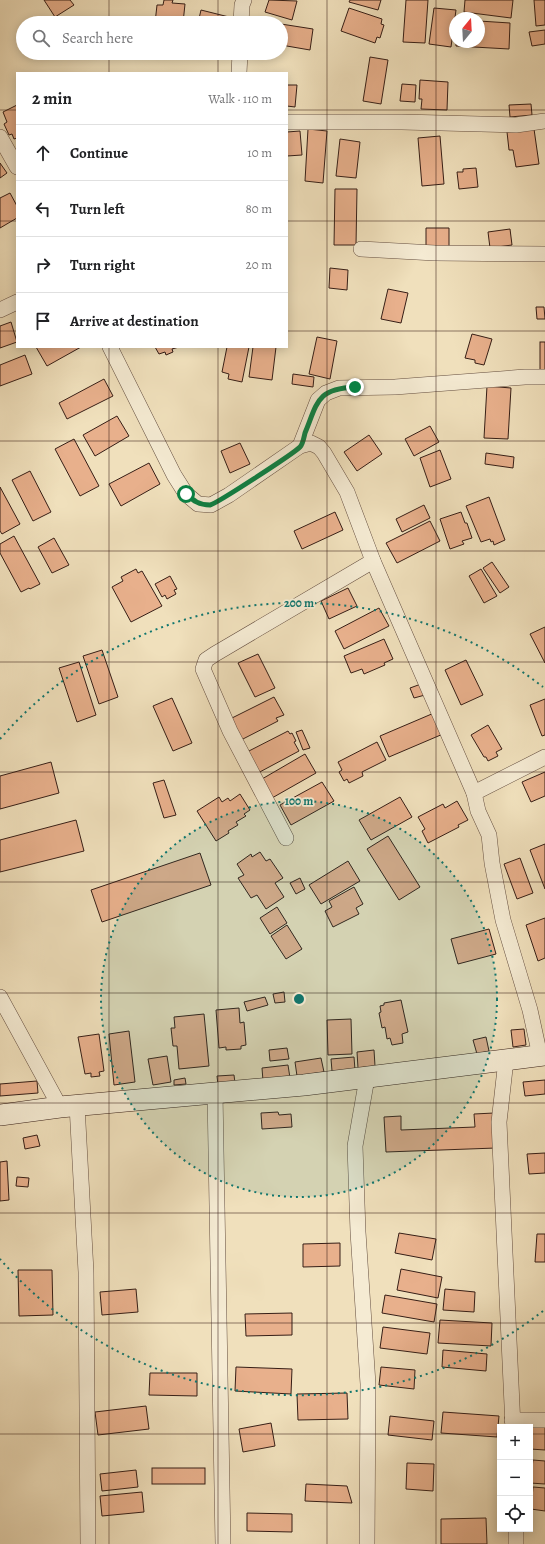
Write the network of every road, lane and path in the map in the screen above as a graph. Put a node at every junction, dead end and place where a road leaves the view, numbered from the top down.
1 (244, 0) edge
2 (241, 16) edge
3 (240, 60) edge
4 (239, 72) edge
5 (545, 121) edge
6 (288, 122) edge
7 (0, 137) edge
8 (4, 153) edge
9 (16, 166) edge
10 (361, 249) dead end
11 (545, 254) edge
12 (16, 302) edge
13 (0, 310) edge
14 (111, 348) edge
15 (545, 377) edge
16 (300, 446) junction
17 (374, 561) junction
18 (545, 757) edge
19 (474, 793) junction
20 (286, 838) dead end
21 (0, 997) edge
22 (543, 1056) edge
23 (506, 1060) junction
24 (367, 1078) junction
25 (215, 1093) junction
26 (68, 1106) junction
27 (0, 1115) edge
28 (545, 1420) edge
29 (513, 1423) edge
30 (516, 1532) edge
31 (88, 1544) edge
32 (223, 1544) edge
33 (367, 1544) edge
34 (516, 1544) edge

1 - 2 street
3 - 4 street
5 - 6 street
7 - 8 street
8 - 9 street
10 - 11 street
12 - 13 street
14 - 16 street
15 - 16 street
16 - 17 street
17 - 19 street
17 - 20 street
18 - 19 street
19 - 22 street
21 - 26 street
22 - 23 street
23 - 24 street
23 - 29 street
24 - 25 street
24 - 33 street
25 - 26 street
25 - 32 street
26 - 27 street
26 - 31 street
28 - 29 street
30 - 34 street

